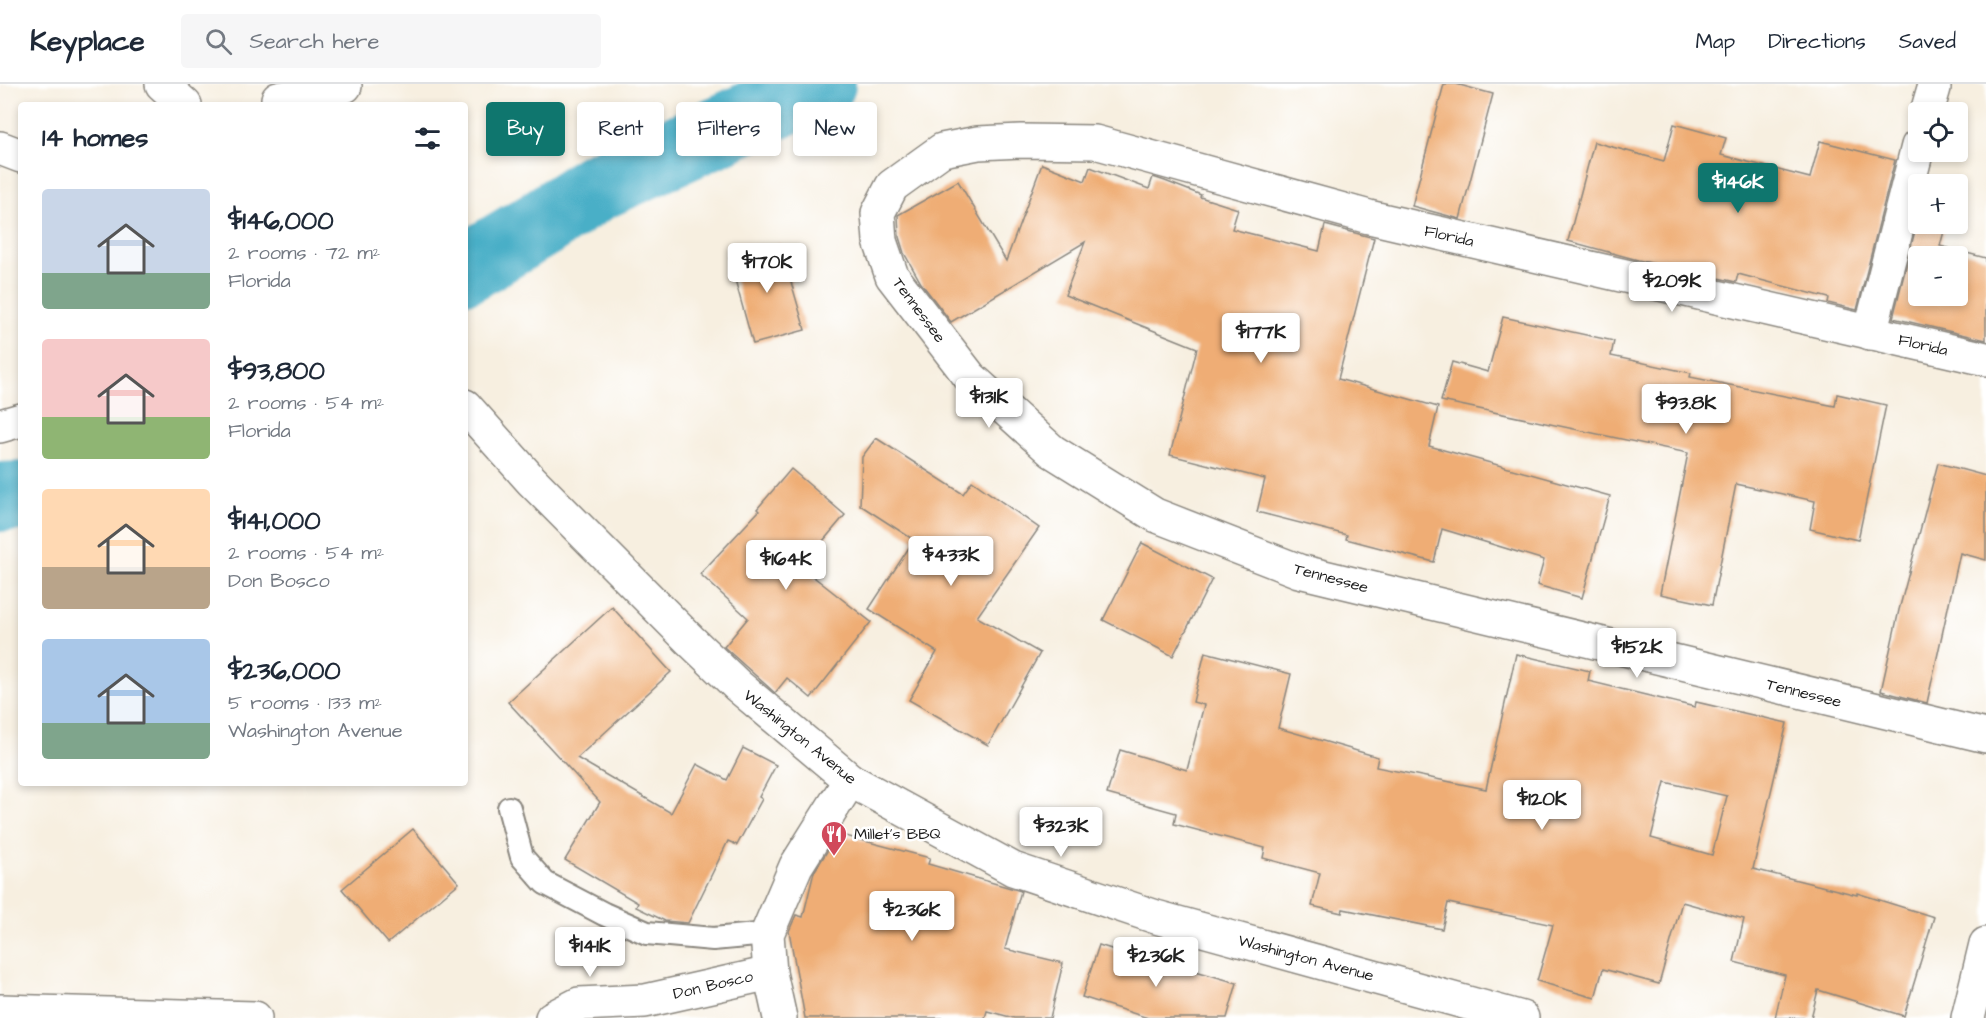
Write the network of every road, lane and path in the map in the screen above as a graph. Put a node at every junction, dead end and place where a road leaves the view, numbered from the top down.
1 (162, 84) edge
2 (345, 86) dead end
3 (274, 96) edge
4 (182, 102) edge
5 (0, 148) edge
6 (18, 155) edge
7 (1914, 162) edge
8 (916, 167) joint
9 (1870, 333) junction
10 (1986, 359) edge
11 (468, 409) edge
12 (18, 421) edge
13 (0, 426) edge
14 (1986, 736) edge
15 (850, 780) junction
16 (509, 808) dead end
17 (767, 934) junction
18 (1986, 944) edge
19 (770, 973) junction
20 (0, 1011) edge
21 (775, 1017) edge
22 (255, 1018) edge
23 (552, 1018) edge
24 (1522, 1018) edge
25 (1968, 1018) edge

1 - 4 street
2 - 3 street
5 - 6 street
7 - 9 street
8 - 9 street, Florida
8 - 14 street, Tennessee
9 - 10 street, Florida
11 - 15 street, Washington Avenue
12 - 13 street
15 - 17 street
15 - 24 street, Washington Avenue
16 - 17 lane
17 - 19 street
18 - 25 street
19 - 21 street
19 - 23 street, Don Bosco
20 - 22 street

